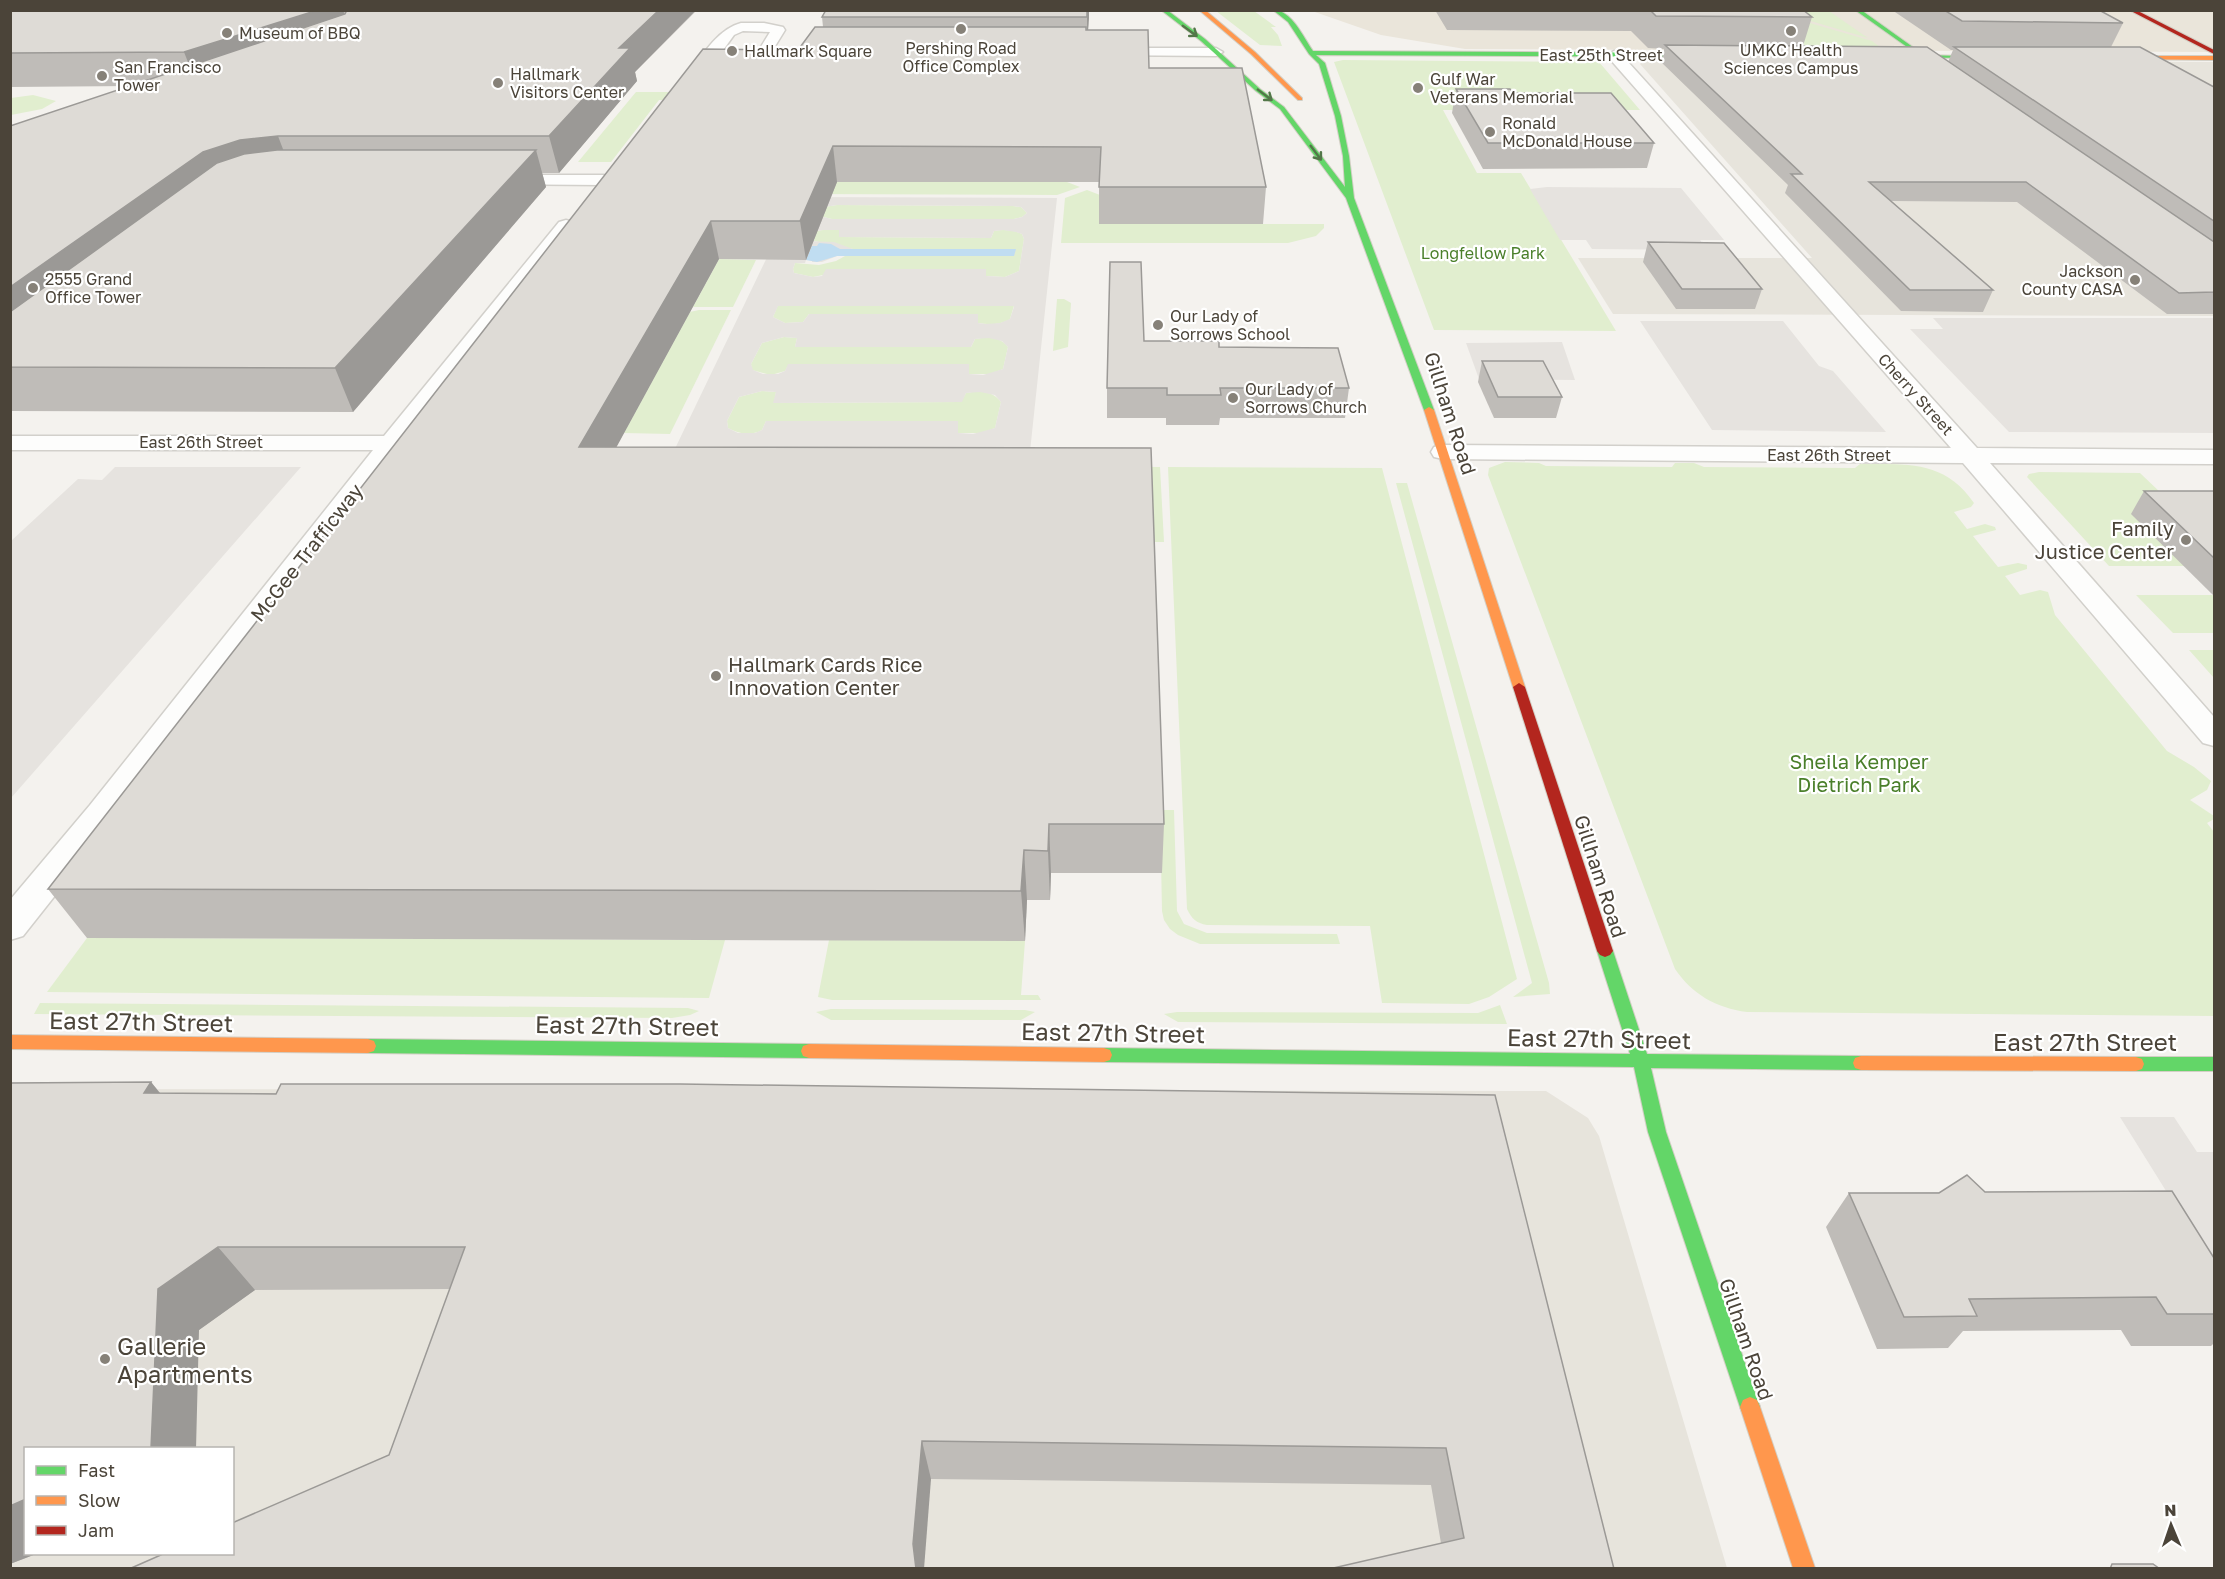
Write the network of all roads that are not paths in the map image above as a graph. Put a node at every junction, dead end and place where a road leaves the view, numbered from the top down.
1 (1162, 10) edge
2 (1201, 10) edge
3 (1275, 10) edge
4 (1857, 10) edge
5 (2131, 10) edge
6 (767, 51) junction
7 (786, 51) edge
8 (1086, 52) edge
9 (1216, 52) junction
10 (2214, 52) edge
11 (1253, 53) junction
12 (1614, 55) junction
13 (1719, 55) edge
14 (1883, 56) edge
15 (1923, 57) junction
16 (2010, 57) edge
17 (2103, 57) edge
18 (1308, 58) junction
19 (2214, 58) edge
20 (1948, 74) edge
21 (1292, 85) junction
22 (1282, 108) junction
23 (1312, 109) dead end
24 (477, 180) edge
25 (1350, 198) junction
26 (391, 442) junction
27 (10, 443) edge
28 (1443, 452) junction
29 (1971, 456) junction
30 (2214, 457) edge
31 (2214, 736) edge
32 (10, 926) edge
33 (10, 1042) edge
34 (1641, 1061) junction
35 (2214, 1064) edge
36 (1804, 1569) edge

1 -> 9 main road, Gillham Road
2 - 11 main road
3 - 18 main road, Gillham Road
4 - 15 main road
5 - 10 main road
6 - 6 street
6 - 7 street
8 - 9 street
9 - 11 main road
9 -> 22 main road, Gillham Road
11 - 21 main road
12 - 13 main road, East 25th Street
12 - 18 main road, East 25th Street
12 - 29 street, Cherry Street
14 - 15 main road
15 - 16 main road
15 - 20 main road
17 - 19 main road
18 - 25 main road, Gillham Road
21 - 22 main road
21 - 23 main road
22 -> 25 main road, Gillham Road
24 - 26 street, McGee Trafficway
25 - 28 main road, Gillham Road
26 - 27 street, East 26th Street
26 - 32 street, McGee Trafficway
28 - 29 street, East 26th Street
28 - 34 main road, Gillham Road
29 - 30 street, East 26th Street
29 - 31 street, Cherry Street
33 - 34 main road, East 27th Street
34 - 35 main road, East 27th Street
34 - 36 main road, Gillham Road

